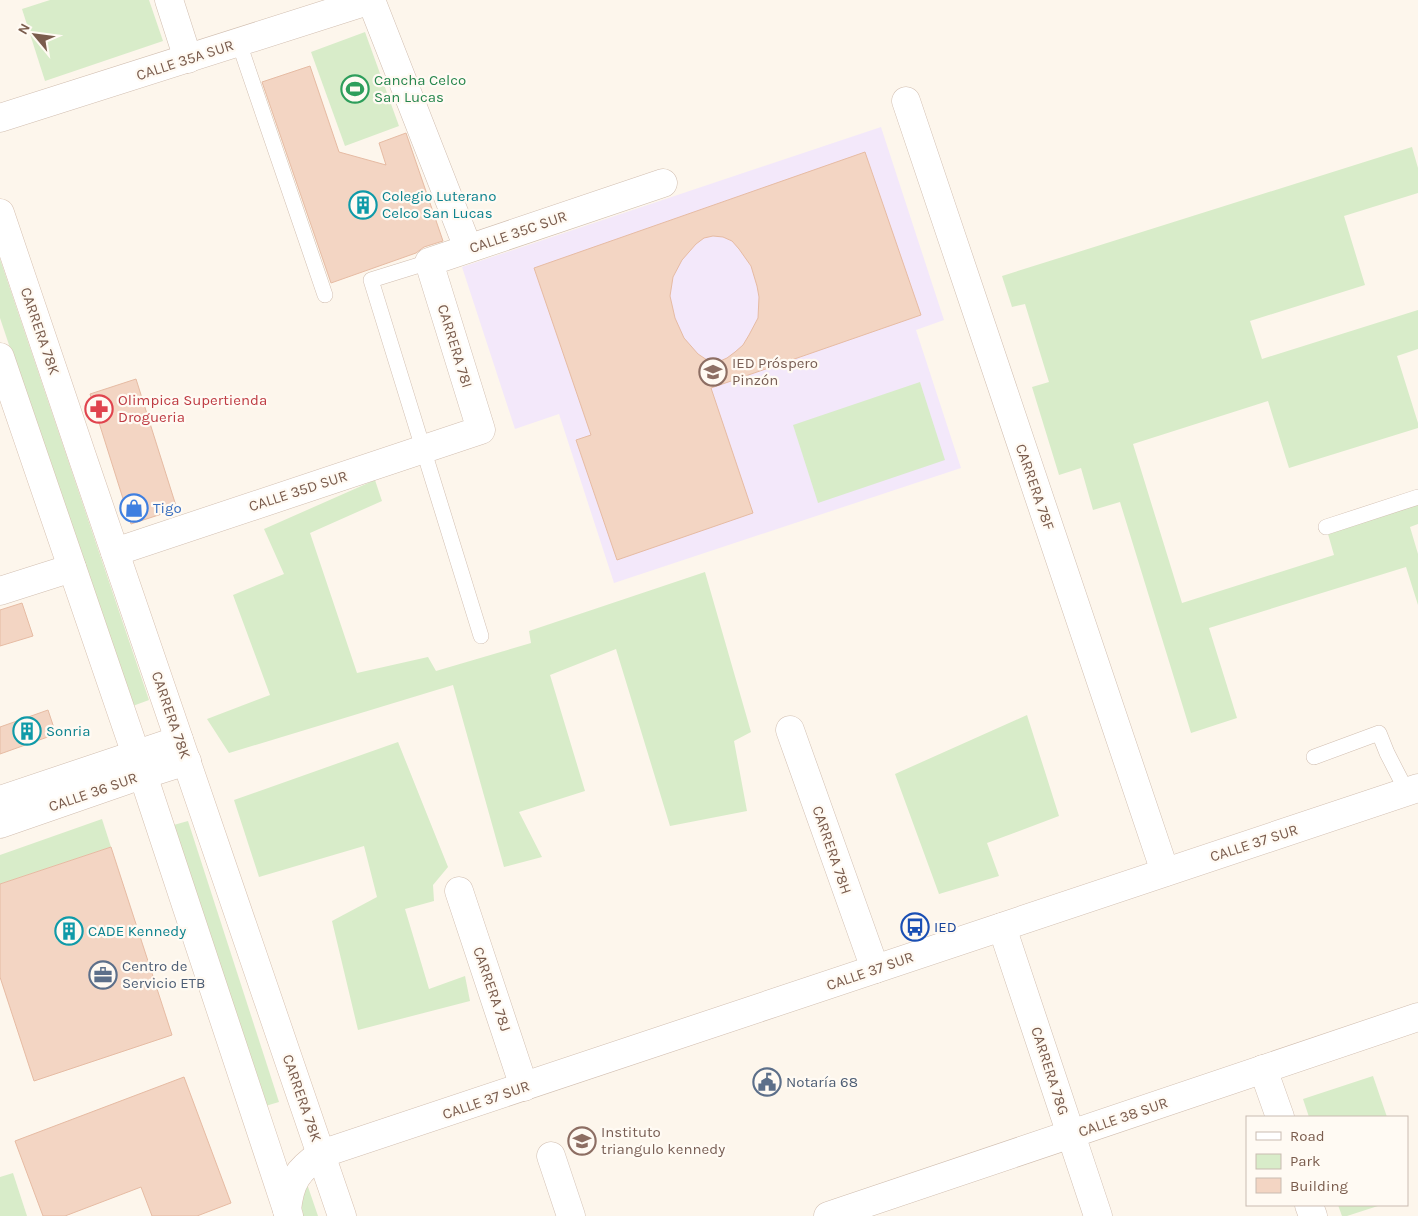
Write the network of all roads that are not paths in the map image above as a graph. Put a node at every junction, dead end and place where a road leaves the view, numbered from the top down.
1 (170, 0) edge
2 (371, 0) edge
3 (239, 42) junction
4 (188, 59) junction
5 (906, 101) dead end
6 (0, 118) edge
7 (663, 183) dead end
8 (0, 213) edge
9 (468, 248) junction
10 (429, 262) junction
11 (324, 295) dead end
12 (0, 357) edge
13 (481, 430) joint
14 (424, 449) junction
15 (1418, 497) edge
16 (1326, 527) dead end
17 (114, 552) junction
18 (72, 568) junction
19 (0, 591) edge
20 (481, 636) dead end
21 (790, 730) dead end
22 (183, 751) junction
23 (1314, 757) dead end
24 (140, 765) junction
25 (1412, 790) edge
26 (0, 800) edge
27 (0, 824) edge
28 (1165, 872) junction
29 (459, 891) dead end
30 (1002, 926) junction
31 (875, 969) junction
32 (1418, 1017) edge
33 (1263, 1069) junction
34 (524, 1086) junction
35 (1280, 1116) edge
36 (1071, 1134) junction
37 (321, 1154) junction
38 (551, 1156) dead end
39 (874, 1209) edge
40 (288, 1213) edge
41 (342, 1216) edge
42 (571, 1216) edge
43 (828, 1216) edge
44 (1098, 1216) edge

1 - 4 street
2 - 3 street, CALLE 35A SUR
2 - 9 street
3 - 4 street, CALLE 35A SUR
3 - 11 lane
4 - 6 street, CALLE 35A SUR
5 - 28 street, CARRERA 78F
7 - 9 street, CALLE 35C SUR
8 - 17 street, CARRERA 78K
9 - 10 street, CALLE 35C SUR
10 - 13 street, CARRERA 78I
10 - 14 lane, CALLE 35C SUR
12 - 18 street
13 - 14 street, CALLE 35D SUR
14 - 17 street, CALLE 35D SUR
14 - 20 lane
15 - 16 lane
17 - 22 street, CARRERA 78K
18 - 19 street
18 - 24 street
21 - 31 street, CARRERA 78H
22 - 24 street, CALLE 36 SUR
22 - 37 street, CARRERA 78K
23 - 25 lane
24 - 26 street, CALLE 36 SUR
24 - 27 street, CALLE 36 SUR
24 - 40 street
25 - 28 street, CALLE 37 SUR
28 - 30 street, CALLE 37 SUR
29 - 34 street, CARRERA 78J
30 - 31 street, CALLE 37 SUR
30 - 36 street, CARRERA 78G
31 - 34 street, CALLE 37 SUR
32 - 33 street, CALLE 38 SUR
33 - 35 street
33 - 36 street, CALLE 38 SUR
34 - 37 street, CALLE 37 SUR
36 - 39 street, CALLE 38 SUR
36 - 44 street, CARRERA 78G
37 - 40 street
37 - 41 street, CARRERA 78K
38 - 42 street
39 - 43 street, CALLE 38 SUR

